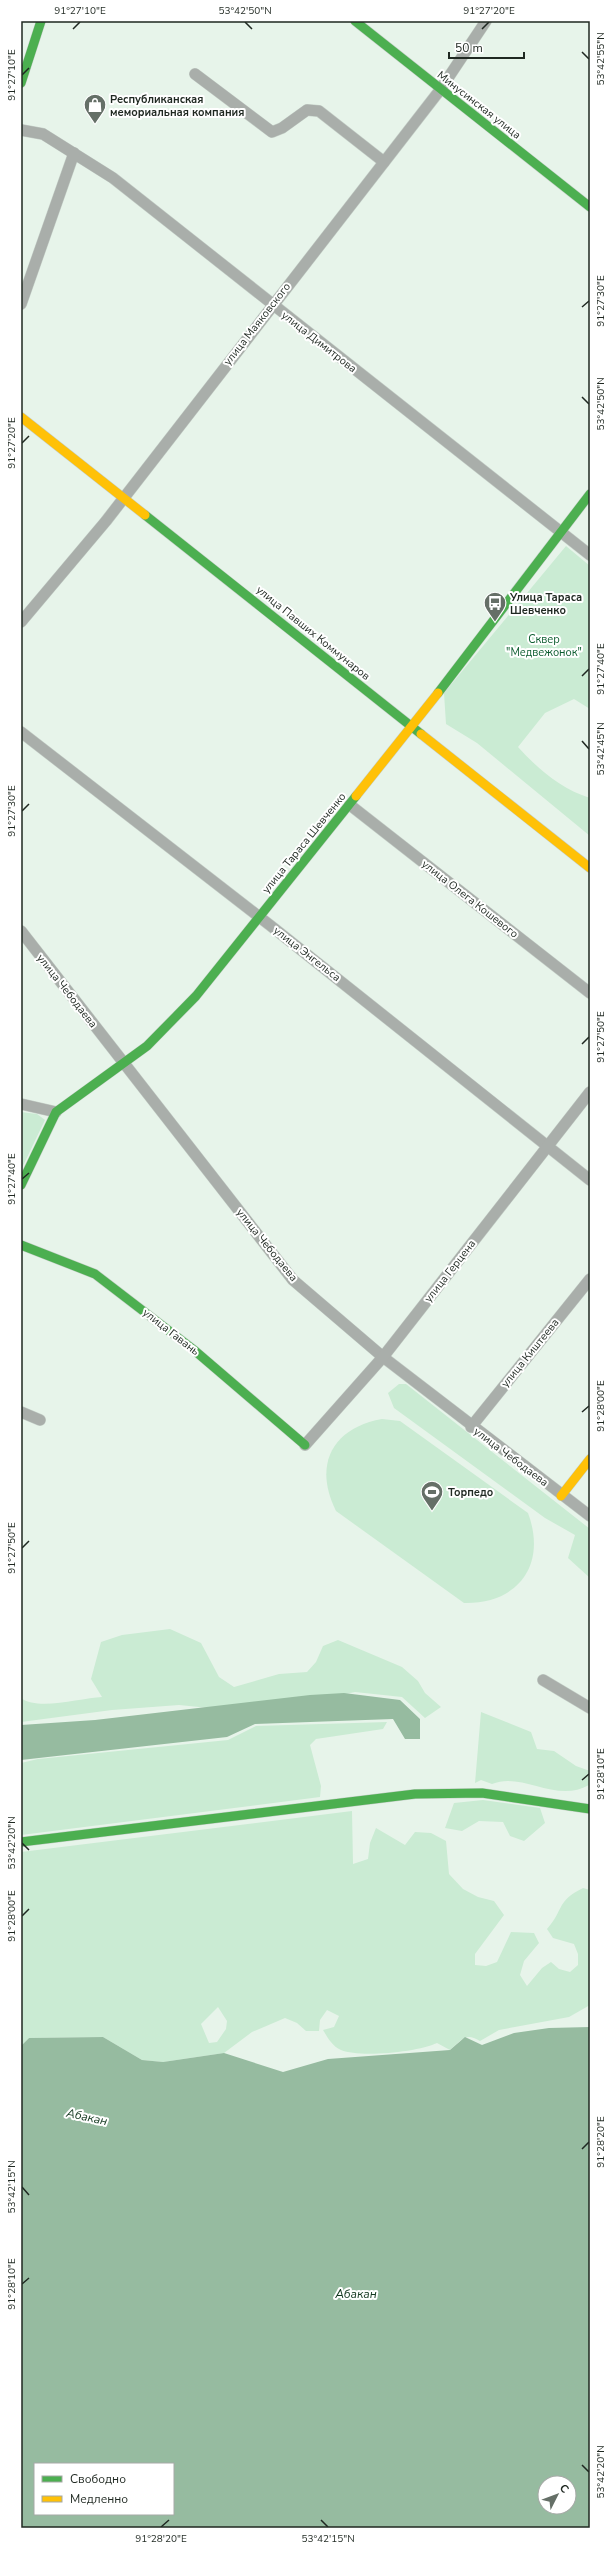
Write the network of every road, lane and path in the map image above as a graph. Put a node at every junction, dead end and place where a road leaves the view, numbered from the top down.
1 (41, 21) edge
2 (356, 21) edge
3 (486, 21) edge
4 (195, 74) dead end
5 (21, 84) edge
6 (440, 90) junction
7 (21, 130) edge
8 (74, 153) junction
9 (384, 162) junction
10 (590, 207) edge
11 (21, 304) edge
12 (272, 305) junction
13 (21, 417) edge
14 (590, 494) edge
15 (124, 497) junction
16 (561, 532) junction
17 (590, 555) edge
18 (21, 622) edge
19 (411, 727) junction
20 (21, 732) edge
21 (350, 805) junction
22 (590, 868) edge
23 (259, 919) junction
24 (21, 932) edge
25 (590, 993) edge
26 (124, 1064) junction
27 (590, 1092) edge
28 (21, 1104) edge
29 (56, 1112) junction
30 (549, 1146) junction
31 (590, 1180) edge
32 (21, 1185) edge
33 (21, 1246) edge
34 (590, 1279) edge
35 (383, 1357) junction
36 (21, 1412) edge
37 (40, 1420) dead end
38 (471, 1427) junction
39 (305, 1445) joint
40 (590, 1459) edge
41 (561, 1496) junction
42 (590, 1516) edge
43 (543, 1680) dead end
44 (590, 1708) edge
45 (590, 1809) edge
46 (21, 1842) edge

1 - 5 street
2 - 6 street, Минусинская улица
3 - 6 street, улица Маяковского
4 - 9 street
6 - 9 street, улица Маяковского
6 - 10 street, Минусинская улица
7 - 8 street, улица Димитрова
8 - 11 street
8 - 12 street, улица Димитрова
9 - 12 street, улица Маяковского
12 - 15 street, улица Маяковского
12 - 16 street, улица Димитрова
13 - 15 street, улица Павших Коммунаров
14 - 16 street, улица Тараса Шевченко
15 - 18 street, улица Маяковского
15 - 19 street, улица Павших Коммунаров
16 - 17 street, улица Димитрова
16 - 19 street, улица Тараса Шевченко
19 - 21 street, улица Тараса Шевченко
19 - 22 street, улица Павших Коммунаров
20 - 23 street, улица Энгельса
21 - 23 street, улица Тараса Шевченко
21 - 25 street, улица Олега Кошевого
23 - 26 street, улица Тараса Шевченко
23 - 30 street, улица Энгельса
24 - 26 street, улица Чебодаева
26 - 29 street, улица Тараса Шевченко
26 - 35 street, улица Чебодаева
27 - 30 street, улица Герцена
28 - 29 street
29 - 32 street, улица Тараса Шевченко
30 - 31 street, улица Энгельса
30 - 35 street, улица Герцена
33 - 39 street, улица Гавань
34 - 38 street, улица Киштеева
35 - 38 street, улица Чебодаева
35 - 39 street, улица Герцена
36 - 37 street
38 - 41 street, улица Чебодаева
40 - 41 street
41 - 42 street, улица Чебодаева
43 - 44 street
45 - 46 street

